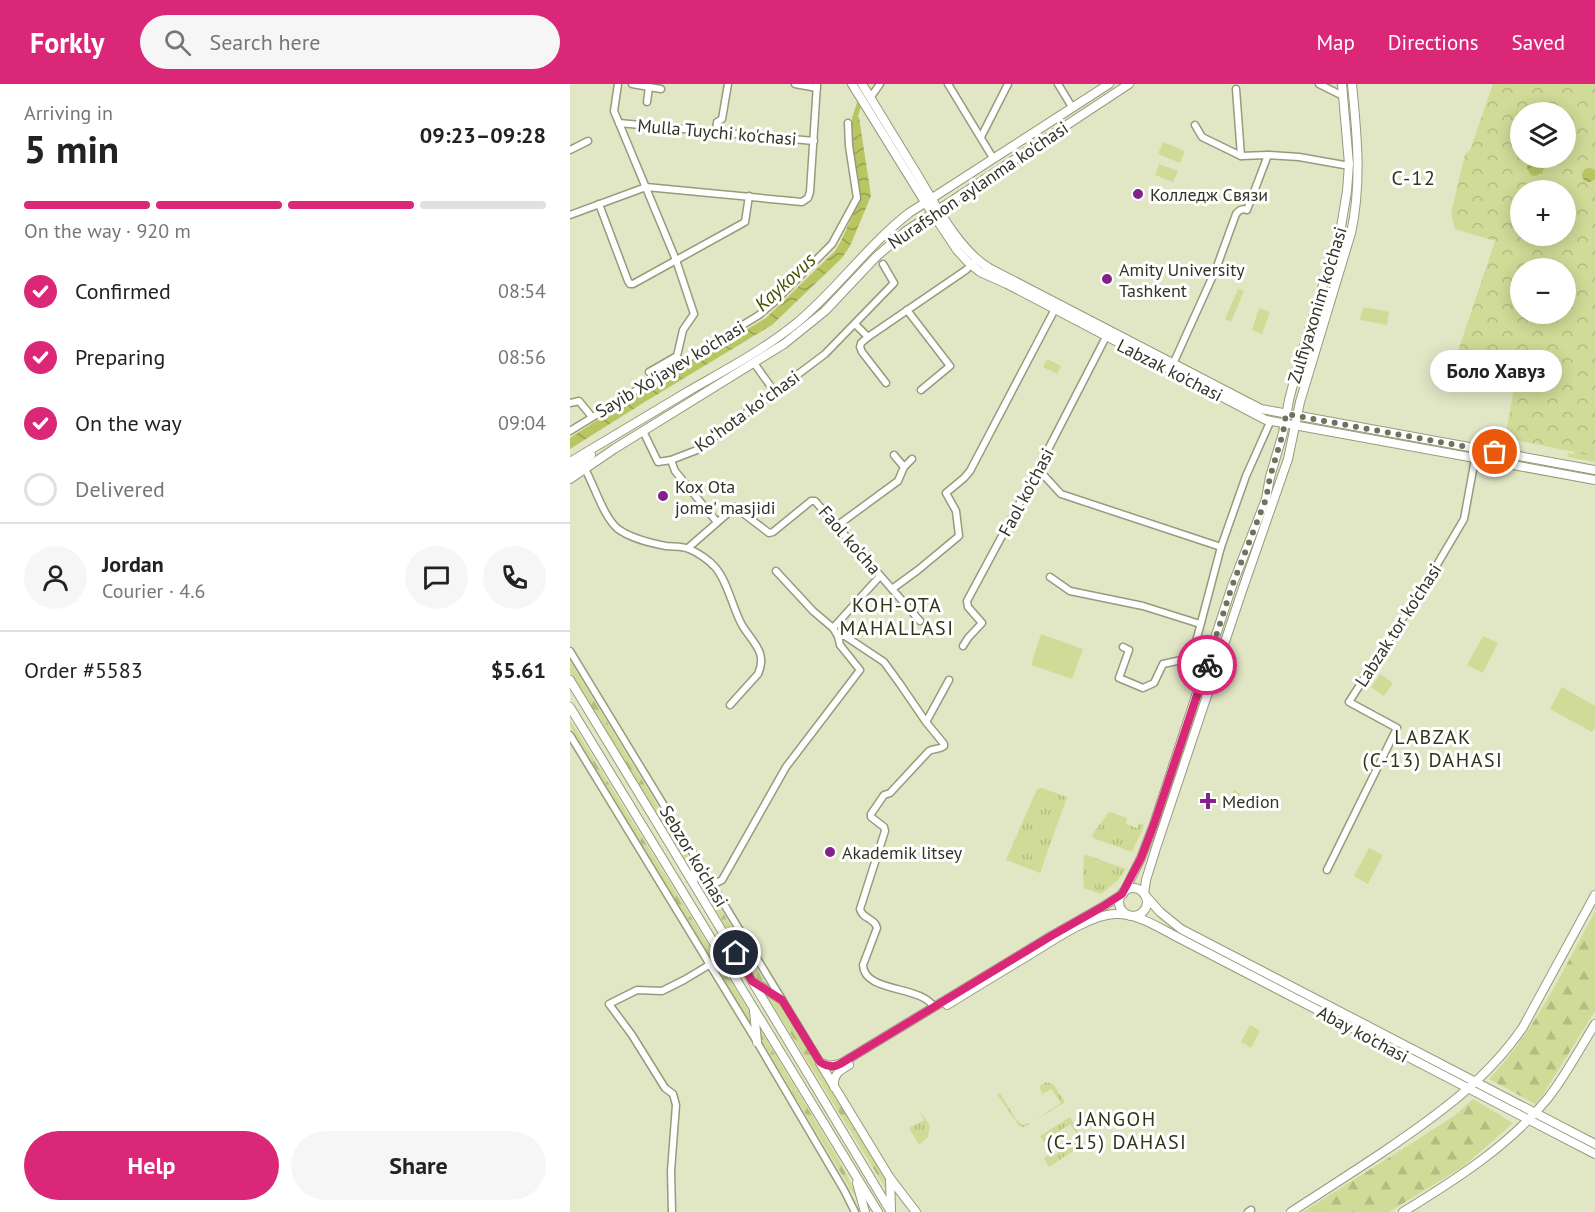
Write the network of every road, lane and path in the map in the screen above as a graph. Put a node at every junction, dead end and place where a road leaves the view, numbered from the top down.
1 (618, 84) edge
2 (632, 84) edge
3 (728, 84) edge
4 (795, 84) edge
5 (852, 84) edge
6 (862, 84) edge
7 (880, 84) edge
8 (948, 84) edge
9 (1008, 84) edge
10 (1058, 84) edge
11 (1109, 84) edge
12 (1129, 84) edge
13 (1319, 84) edge
14 (1342, 84) edge
15 (1352, 84) edge
16 (817, 86) edge
17 (649, 87) junction
18 (661, 89) dead end
19 (1236, 89) dead end
20 (1343, 96) junction
21 (1354, 97) junction
22 (867, 98) junction
23 (647, 102) dead end
24 (1072, 107) junction
25 (1061, 114) junction
26 (619, 123) junction
27 (849, 123) dead end
28 (1067, 125) junction
29 (1195, 125) dead end
30 (716, 132) junction
31 (981, 137) junction
32 (588, 141) dead end
33 (814, 141) junction
34 (570, 150) edge
35 (1268, 155) junction
36 (1241, 156) junction
37 (993, 158) junction
38 (1354, 164) junction
39 (646, 187) junction
40 (749, 196) junction
41 (928, 200) junction
42 (599, 204) junction
43 (1346, 204) junction
44 (1356, 205) junction
45 (935, 211) junction
46 (570, 215) edge
47 (1338, 235) junction
48 (1349, 239) junction
49 (676, 260) junction
50 (973, 262) junction
51 (883, 264) dead end
52 (855, 265) junction
53 (862, 271) junction
54 (1055, 309) junction
55 (907, 310) junction
56 (855, 324) junction
57 (1107, 333) junction
58 (868, 337) junction
59 (677, 356) junction
60 (754, 363) junction
61 (1173, 364) junction
62 (676, 365) junction
63 (649, 372) dead end
64 (886, 383) dead end
65 (921, 390) dead end
66 (774, 392) junction
67 (570, 403) edge
68 (592, 417) junction
69 (1285, 419) junction
70 (1271, 420) junction
71 (1297, 421) junction
72 (1313, 428) junction
73 (570, 430) edge
74 (643, 430) junction
75 (619, 434) junction
76 (1478, 448) junction
77 (1291, 451) junction
78 (894, 455) dead end
79 (1476, 458) junction
80 (912, 459) dead end
81 (671, 460) junction
82 (570, 462) edge
83 (1575, 466) junction
84 (904, 467) junction
85 (585, 469) junction
86 (1038, 469) junction
87 (1595, 470) edge
88 (570, 471) edge
89 (1573, 475) junction
90 (1595, 480) edge
91 (570, 481) edge
92 (717, 522) junction
93 (838, 525) junction
94 (688, 548) junction
95 (1221, 548) junction
96 (776, 571) dead end
97 (880, 576) junction
98 (1050, 578) dead end
99 (892, 589) junction
100 (920, 621) dead end
101 (1200, 624) junction
102 (832, 628) junction
103 (838, 636) junction
104 (963, 646) dead end
105 (1123, 647) dead end
106 (570, 651) edge
107 (570, 680) edge
108 (949, 680) dead end
109 (581, 698) junction
110 (730, 705) dead end
111 (570, 708) edge
112 (926, 722) junction
113 (570, 735) edge
114 (696, 859) junction
115 (1327, 870) dead end
116 (693, 882) junction
117 (712, 885) junction
118 (1122, 894) junction
119 (1144, 894) junction
120 (1595, 895) edge
121 (1130, 916) junction
122 (728, 939) junction
123 (716, 947) junction
124 (709, 965) junction
125 (1261, 976) junction
126 (752, 981) junction
127 (782, 1000) junction
128 (934, 1007) junction
129 (754, 1009) junction
130 (1595, 1024) edge
131 (757, 1042) junction
132 (820, 1062) junction
133 (1476, 1083) junction
134 (834, 1087) junction
135 (1468, 1089) junction
136 (1534, 1112) junction
137 (1527, 1119) junction
138 (1595, 1144) edge
139 (1595, 1154) edge
140 (854, 1173) junction
141 (890, 1178) junction
142 (672, 1212) edge
143 (855, 1212) edge
144 (865, 1212) edge
145 (878, 1212) edge
146 (891, 1212) edge
147 (916, 1212) edge
148 (1291, 1212) edge
149 (1403, 1212) edge

1 - 26 street
2 - 17 street
3 - 30 street
4 - 16 street
5 - 22 main road, Labzak ko'chasi
6 - 22 main road, Labzak ko'chasi
7 - 22 street
8 - 31 street
9 - 31 street
10 - 24 street
11 - 24 main road, Nurafshon aylanma ko'chasi
12 - 28 main road, Nurafshon aylanma ko'chasi
13 - 20 street
14 - 20 main road, Zulfiyaxonim ko'chasi
15 - 21 main road, Zulfiyaxonim ko'chasi
16 - 33 street
17 - 18 street
17 - 23 street
19 - 36 street
20 - 21 main road
20 - 38 main road, Zulfiyaxonim ko'chasi
21 - 38 main road, Zulfiyaxonim ko'chasi
22 - 41 main road, Labzak ko'chasi
24 - 25 main road, Nurafshon aylanma ko'chasi
25 - 28 main road
25 - 37 main road, Nurafshon aylanma ko'chasi
26 - 30 street, Mulla Tuychi ko'chasi
26 - 39 street
27 - 62 street, Sayib Xo'jayev ko'chasi
28 - 45 main road, Nurafshon aylanma ko'chasi
29 - 36 street
30 - 33 street, Mulla Tuychi ko'chasi
31 - 37 street
32 - 34 street
33 - 40 street
35 - 36 street
35 - 38 street
35 - 61 street
37 - 41 main road, Nurafshon aylanma ko'chasi
38 - 43 main road, Zulfiyaxonim ko'chasi
38 - 44 main road, Zulfiyaxonim ko'chasi
39 - 40 street
39 - 42 street
39 - 49 street
40 - 49 street
41 - 45 main road, Labzak ko'chasi
41 - 52 main road, Nurafshon aylanma ko'chasi
42 - 46 street
42 - 49 street
43 - 44 main road
43 - 47 main road, Zulfiyaxonim ko'chasi
44 - 48 main road, Zulfiyaxonim ko'chasi
45 - 50 main road, Labzak ko'chasi
45 - 53 main road, Nurafshon aylanma ko'chasi
47 - 48 main road
47 - 69 main road, Zulfiyaxonim ko'chasi
48 - 71 main road, Zulfiyaxonim ko'chasi
49 - 59 street
50 - 54 main road, Labzak ko'chasi
50 - 55 street
50 - 57 main road, Labzak ko'chasi
51 - 56 street, Koʻhota koʻchasi
52 - 53 main road
52 - 75 main road, Nurafshon aylanma ko'chasi
53 - 60 main road, Nurafshon aylanma ko'chasi
54 - 57 main road, Labzak ko'chasi
54 - 99 street
55 - 58 street
55 - 65 street
56 - 58 street
56 - 66 street, Koʻhota koʻchasi
57 - 61 main road, Labzak ko'chasi
57 - 70 main road, Labzak ko'chasi
57 - 86 street, Faol ko'chasi
58 - 64 street
59 - 62 street
59 - 63 street
60 - 66 street
60 - 74 main road, Nurafshon aylanma ko'chasi
61 - 69 main road, Labzak ko'chasi
62 - 68 street, Sayib Xo'jayev ko'chasi
66 - 81 street, Koʻhota koʻchasi
67 - 68 street
68 - 73 street, Sayib Xo'jayev ko'chasi
69 - 70 main road, Labzak ko'chasi
69 - 71 main road, Labzak ko'chasi
69 - 118 main road, Zulfiyaxonim ko'chasi
70 - 95 street
71 - 72 main road, Labzak ko'chasi
71 - 76 main road, Labzak ko'chasi
71 - 77 main road, Zulfiyaxonim ko'chasi
72 - 77 main road
72 - 79 main road, Labzak ko'chasi
74 - 81 street
74 - 85 main road, Nurafshon aylanma ko'chasi
75 - 82 main road, Nurafshon aylanma ko'chasi
75 - 88 main road
76 - 79 street, Labzak tor ko'chasi
76 - 83 main road, Labzak ko'chasi
77 - 119 main road, Zulfiyaxonim ko'chasi
78 - 84 street
79 - 89 main road, Labzak ko'chasi
79 - 115 street, Labzak tor ko'chasi
80 - 84 street
81 - 92 street
83 - 87 main road, Labzak ko'chasi
83 - 89 main road
84 - 93 street
85 - 91 main road, Nurafshon aylanma ko'chasi
85 - 94 street
86 - 95 street
86 - 104 street, Faol ko'chasi
89 - 90 main road, Labzak ko'chasi
92 - 93 street, Faol ko'cha
92 - 94 street, Faol ko'cha
93 - 97 street, Faol ko'cha
94 - 110 street
95 - 101 street
96 - 102 street
97 - 99 street, Faol ko'cha
97 - 102 street
98 - 101 street
99 - 100 street, Faol ko'cha
101 - 105 street
102 - 103 street
103 - 112 street
103 - 117 street
106 - 114 street, Sebzor ko‘chasi
107 - 109 main road, Sebzor ko‘chasi
108 - 112 street
109 - 111 main road
109 - 116 main road, Sebzor ko‘chasi
111 - 123 main road, Sebzor ko‘chasi
112 - 128 street
113 - 124 street
114 - 116 main road
114 - 117 street, Sebzor ko‘chasi
116 - 122 main road, Sebzor ko‘chasi
117 - 127 street, Sebzor ko‘chasi
118 - 119 main road
118 - 121 main road
118 - 128 main road
119 - 121 main road
119 - 125 main road, Abay ko'chasi
120 - 133 main road
121 - 125 main road, Abay ko'chasi
121 - 134 main road
122 - 123 main road
122 - 126 main road, Sebzor ko‘chasi
123 - 129 main road, Sebzor ko‘chasi
124 - 131 street
124 - 142 street
125 - 133 main road, Abay ko'chasi
125 - 135 main road, Abay ko'chasi
126 - 127 main road
126 - 146 main road, Sebzor ko‘chasi
127 - 132 street, Sebzor ko‘chasi
128 - 132 main road
129 - 131 main road
129 - 140 main road, Sebzor ko‘chasi
130 - 136 main road
131 - 143 street
132 - 134 main road, Sebzor ko‘chasi
133 - 135 main road
133 - 136 main road, Abay ko'chasi
134 - 141 main road, Sebzor ko‘chasi
135 - 137 main road, Abay ko'chasi
135 - 148 main road
136 - 137 main road
136 - 138 main road, Abay ko'chasi
137 - 139 main road, Abay ko'chasi
137 - 149 main road
140 - 144 main road
140 - 145 main road, Sebzor ko‘chasi
141 - 146 main road
141 - 147 main road, Sebzor ko‘chasi

